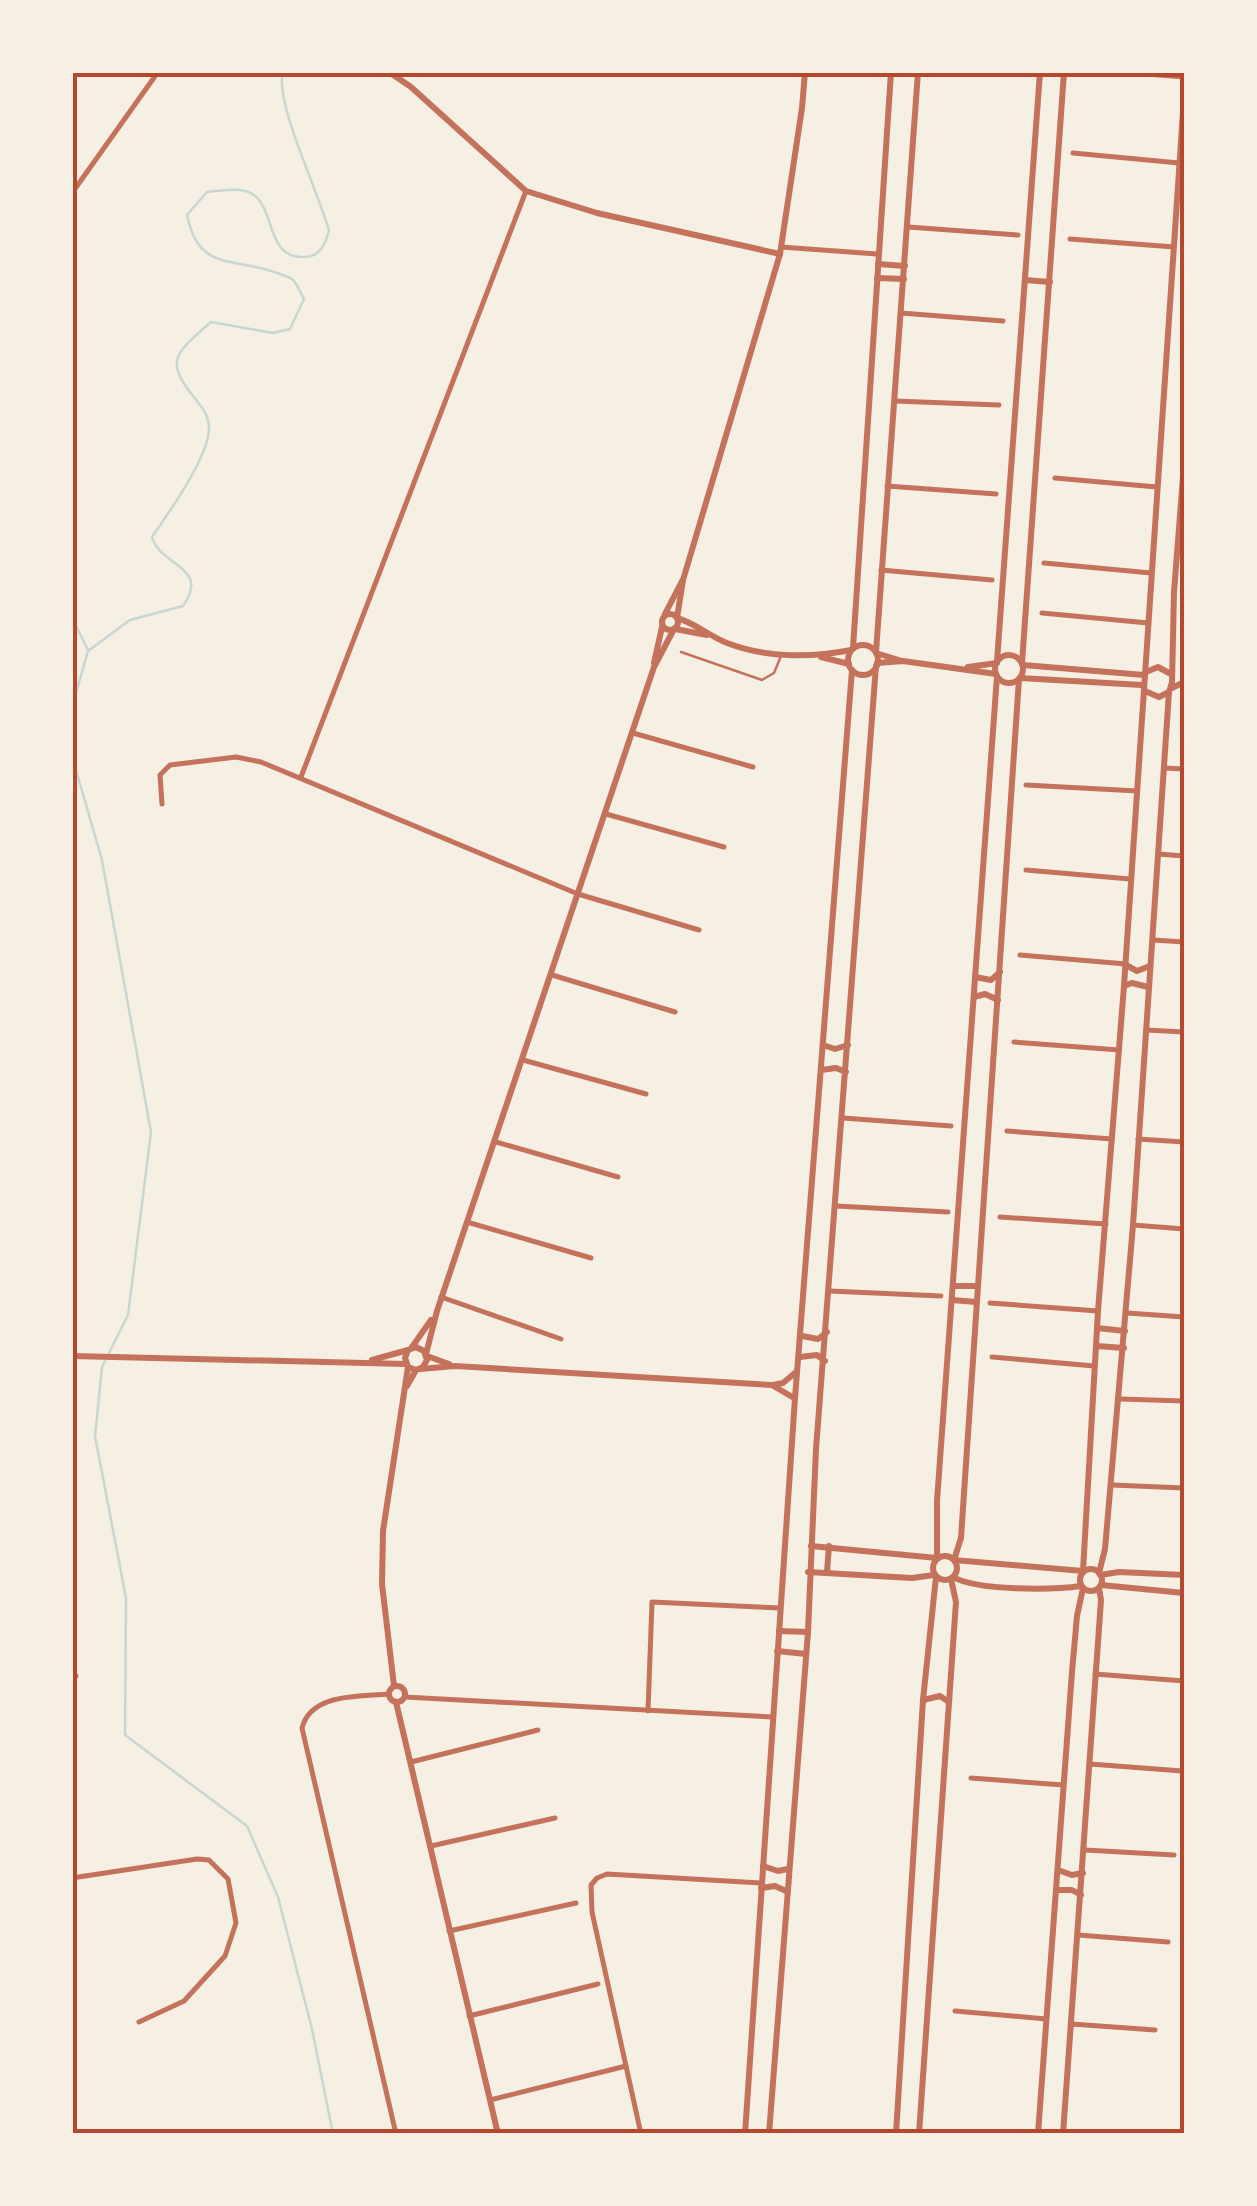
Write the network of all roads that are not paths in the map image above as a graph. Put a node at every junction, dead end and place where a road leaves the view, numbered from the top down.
1 (158, 72) edge
2 (388, 72) edge
3 (805, 72) edge
4 (891, 72) edge
5 (918, 72) edge
6 (1040, 72) edge
7 (1064, 72) edge
8 (1120, 72) edge
9 (1184, 76) edge
10 (1184, 97) edge
11 (1073, 153) dead end
12 (1179, 163) junction
13 (526, 191) junction
14 (72, 194) edge
15 (908, 227) junction
16 (1018, 235) dead end
17 (1070, 239) dead end
18 (1174, 247) junction
19 (781, 250) junction
20 (878, 254) junction
21 (1174, 258) junction
22 (878, 264) junction
23 (1184, 265) edge
24 (905, 266) junction
25 (877, 278) junction
26 (904, 278) junction
27 (1025, 280) junction
28 (1050, 282) junction
29 (901, 313) junction
30 (1003, 321) dead end
31 (892, 401) junction
32 (1000, 405) dead end
33 (1184, 464) edge
34 (1056, 478) dead end
35 (887, 486) junction
36 (1157, 487) junction
37 (996, 494) dead end
38 (1183, 507) edge
39 (1044, 563) dead end
40 (881, 570) junction
41 (1151, 572) junction
42 (683, 580) junction
43 (992, 580) dead end
44 (1174, 592) junction
45 (1184, 592) edge
46 (1042, 613) dead end
47 (677, 618) junction
48 (663, 621) junction
49 (1148, 623) junction
50 (674, 629) junction
51 (708, 635) junction
52 (852, 649) junction
53 (681, 652) dead end
54 (876, 652) junction
55 (782, 654) junction
56 (815, 655) junction
57 (903, 661) junction
58 (997, 662) junction
59 (1022, 664) junction
60 (877, 665) junction
61 (654, 667) junction
62 (850, 667) junction
63 (966, 667) junction
64 (1144, 674) junction
65 (996, 675) junction
66 (1171, 675) junction
67 (1019, 678) junction
68 (1184, 681) edge
69 (1143, 687) junction
70 (1170, 690) junction
71 (633, 733) junction
72 (753, 768) dead end
73 (1164, 768) junction
74 (1184, 769) edge
75 (300, 777) junction
76 (1026, 784) dead end
77 (1138, 791) junction
78 (162, 804) dead end
79 (606, 814) junction
80 (724, 847) dead end
81 (1158, 854) junction
82 (1184, 856) edge
83 (1026, 870) dead end
84 (1130, 879) junction
85 (578, 894) junction
86 (699, 930) dead end
87 (1152, 940) junction
88 (1184, 942) edge
89 (1020, 955) dead end
90 (1126, 964) junction
91 (1150, 966) junction
92 (1000, 972) junction
93 (552, 976) junction
94 (974, 978) junction
95 (1124, 986) junction
96 (1149, 988) junction
97 (972, 998) junction
98 (998, 1002) junction
99 (675, 1012) dead end
100 (1146, 1030) junction
101 (1184, 1032) edge
102 (1014, 1042) dead end
103 (823, 1045) junction
104 (848, 1045) junction
105 (1119, 1050) junction
106 (523, 1060) junction
107 (821, 1070) junction
108 (846, 1072) junction
109 (646, 1094) dead end
110 (842, 1118) junction
111 (950, 1126) dead end
112 (1007, 1131) dead end
113 (1138, 1138) junction
114 (1112, 1139) junction
115 (496, 1142) junction
116 (1184, 1142) edge
117 (618, 1177) dead end
118 (836, 1206) junction
119 (948, 1212) dead end
120 (1000, 1216) dead end
121 (467, 1222) junction
122 (1106, 1224) junction
123 (1134, 1225) junction
124 (1184, 1228) edge
125 (591, 1258) dead end
126 (953, 1286) junction
127 (978, 1286) junction
128 (830, 1291) junction
129 (940, 1296) dead end
130 (441, 1297) junction
131 (952, 1300) junction
132 (976, 1302) junction
133 (990, 1303) dead end
134 (436, 1311) junction
135 (1098, 1311) junction
136 (1127, 1313) junction
137 (1184, 1317) edge
138 (1097, 1328) junction
139 (1125, 1330) junction
140 (827, 1332) junction
141 (802, 1336) junction
142 (561, 1339) dead end
143 (1097, 1346) junction
144 (1124, 1348) junction
145 (410, 1350) junction
146 (426, 1355) junction
147 (72, 1356) edge
148 (800, 1357) junction
149 (992, 1357) dead end
150 (366, 1362) junction
151 (826, 1362) junction
152 (456, 1366) junction
153 (1095, 1366) junction
154 (412, 1367) junction
155 (798, 1371) junction
156 (772, 1385) junction
157 (795, 1398) junction
158 (1120, 1398) junction
159 (1184, 1401) edge
160 (1112, 1485) junction
161 (1184, 1488) edge
162 (810, 1546) junction
163 (828, 1546) junction
164 (937, 1558) junction
165 (954, 1560) junction
166 (1084, 1571) junction
167 (808, 1572) junction
168 (828, 1572) junction
169 (1100, 1574) junction
170 (1184, 1575) edge
171 (935, 1576) junction
172 (952, 1578) junction
173 (1100, 1586) junction
174 (1082, 1587) junction
175 (1184, 1593) edge
176 (781, 1608) junction
177 (779, 1631) junction
178 (808, 1632) junction
179 (777, 1651) junction
180 (806, 1654) junction
181 (1094, 1674) junction
182 (1184, 1680) edge
183 (394, 1686) junction
184 (389, 1694) junction
185 (405, 1697) junction
186 (923, 1700) junction
187 (396, 1702) junction
188 (950, 1703) junction
189 (648, 1710) junction
190 (773, 1717) junction
191 (538, 1730) dead end
192 (411, 1762) junction
193 (1090, 1764) junction
194 (1182, 1770) dead end
195 (971, 1778) dead end
196 (1063, 1785) junction
197 (555, 1818) dead end
198 (431, 1846) junction
199 (1085, 1850) junction
200 (1174, 1854) dead end
201 (762, 1866) junction
202 (788, 1869) junction
203 (1057, 1870) junction
204 (1083, 1873) junction
205 (72, 1878) edge
206 (761, 1886) junction
207 (1056, 1890) junction
208 (787, 1892) junction
209 (1082, 1896) junction
210 (576, 1903) dead end
211 (449, 1931) junction
212 (1078, 1935) junction
213 (1168, 1942) dead end
214 (598, 1984) dead end
215 (955, 2011) dead end
216 (469, 2016) junction
217 (1047, 2019) junction
218 (139, 2022) dead end
219 (1072, 2024) junction
220 (1156, 2030) dead end
221 (626, 2066) junction
222 (490, 2100) junction
223 (1065, 2133) edge
224 (396, 2134) edge
225 (498, 2134) edge
226 (642, 2134) edge
227 (745, 2134) edge
228 (769, 2134) edge
229 (896, 2134) edge
230 (919, 2134) edge
231 (1038, 2134) edge

1 - 14 street
2 - 13 street
3 - 19 street
4 - 20 street
5 - 15 street
6 - 27 street
7 - 28 street
8 - 9 street
10 - 12 street
11 - 12 street
12 - 18 street
13 - 19 street
13 - 75 street
15 - 16 street
15 - 24 street
17 - 18 street
18 - 21 street
19 - 20 street
19 - 42 street
20 - 22 street
21 - 23 street
21 - 36 street
22 - 24 street
22 - 25 street
24 - 26 street
25 - 26 street
25 - 52 street
26 - 29 street
27 - 28 street
27 - 58 street
28 - 59 street
29 - 30 street
29 - 31 street
31 - 32 street
31 - 35 street
33 - 38 street
34 - 36 street
35 - 37 street
35 - 40 street
36 - 41 street
38 - 44 street
39 - 41 street
40 - 43 street
40 - 54 street
41 - 49 street
42 - 47 street
42 - 48 street
44 - 45 street
44 - 66 street
46 - 49 street
47 - 48 street
47 - 50 street
47 - 51 street
48 - 50 street
48 - 61 street
49 - 64 street
50 - 51 street
50 - 61 street
51 - 55 street
52 - 54 street
52 - 56 street
52 - 62 street
53 - 55 lane
54 - 57 street
54 - 60 street
55 - 56 street
56 - 62 street
57 - 60 street
57 - 63 street
58 - 59 street
58 - 63 street
58 - 65 street
59 - 64 street
59 - 67 street
60 - 62 street
60 - 104 street
61 - 71 street
62 - 103 street
63 - 65 street
64 - 66 street
64 - 69 street
65 - 67 street
65 - 94 street
66 - 68 street
66 - 70 street
67 - 69 street
67 - 92 street
68 - 70 street
69 - 70 street
69 - 77 street
70 - 73 street
71 - 72 street
71 - 79 street
73 - 74 street
73 - 81 street
75 - 78 street
75 - 85 street
76 - 77 street
77 - 84 street
79 - 80 street
79 - 85 street
81 - 82 street
81 - 87 street
83 - 84 street
84 - 90 street
85 - 86 street
85 - 93 street
87 - 88 street
87 - 91 street
89 - 90 street
90 - 91 street
90 - 95 street
91 - 96 street
92 - 94 street
92 - 98 street
93 - 99 street
93 - 106 street
94 - 97 street
95 - 96 street
95 - 105 street
96 - 100 street
97 - 98 street
97 - 126 street
98 - 127 street
100 - 101 street
100 - 113 street
102 - 105 street
103 - 104 street
103 - 107 street
104 - 108 street
105 - 114 street
106 - 109 street
106 - 115 street
107 - 108 street
107 - 141 street
108 - 110 street
110 - 111 street
110 - 118 street
112 - 114 street
113 - 116 street
113 - 123 street
114 - 122 street
115 - 117 street
115 - 121 street
118 - 119 street
118 - 128 street
120 - 122 street
121 - 125 street
121 - 130 street
122 - 135 street
123 - 124 street
123 - 136 street
126 - 127 street
126 - 131 street
127 - 132 street
128 - 129 street
128 - 140 street
130 - 134 street
130 - 142 street
131 - 132 street
131 - 164 street
132 - 165 street
133 - 135 street
134 - 145 street
134 - 146 street
135 - 138 street
136 - 137 street
136 - 139 street
138 - 139 street
138 - 143 street
139 - 144 street
140 - 141 street
140 - 151 street
141 - 148 street
143 - 144 street
143 - 153 street
144 - 158 street
145 - 146 street
145 - 150 street
145 - 154 street
146 - 152 street
146 - 154 street
147 - 150 street
148 - 151 street
148 - 155 street
149 - 153 street
150 - 154 street
151 - 162 street
152 - 154 street
152 - 156 street
153 - 166 street
154 - 183 street
155 - 156 street
155 - 157 street
156 - 157 street
157 - 176 street
158 - 159 street
158 - 160 street
160 - 161 street
160 - 169 street
162 - 163 street
162 - 167 street
163 - 164 street
163 - 168 street
164 - 165 street
164 - 171 street
165 - 166 street
165 - 172 street
166 - 169 street
166 - 174 street
167 - 168 street
167 - 178 street
168 - 171 street
169 - 170 street
169 - 173 street
171 - 172 street
171 - 186 street
172 - 174 street
172 - 188 street
173 - 174 street
173 - 175 street
173 - 181 street
174 - 196 street
176 - 177 street
176 - 189 street
177 - 178 street
177 - 179 street
178 - 180 street
179 - 180 street
179 - 190 street
180 - 202 street
181 - 182 street
181 - 193 street
183 - 184 street
183 - 185 street
184 - 187 street
184 - 224 street
185 - 187 street
185 - 189 street
186 - 188 street
186 - 229 street
187 - 192 street
188 - 230 street
189 - 190 street
190 - 201 street
191 - 192 street
192 - 198 street
193 - 194 street
193 - 199 street
195 - 196 street
196 - 203 street
197 - 198 street
198 - 211 street
199 - 200 street
199 - 204 street
201 - 202 street
201 - 206 street
202 - 208 street
203 - 204 street
203 - 207 street
204 - 209 street
205 - 218 street
206 - 208 street
206 - 221 street
206 - 227 street
207 - 209 street
207 - 217 street
208 - 228 street
209 - 212 street
210 - 211 street
211 - 216 street
212 - 213 street
212 - 219 street
214 - 216 street
215 - 217 street
216 - 222 street
217 - 231 street
219 - 220 street
219 - 223 street
221 - 222 street
221 - 226 street
222 - 225 street

